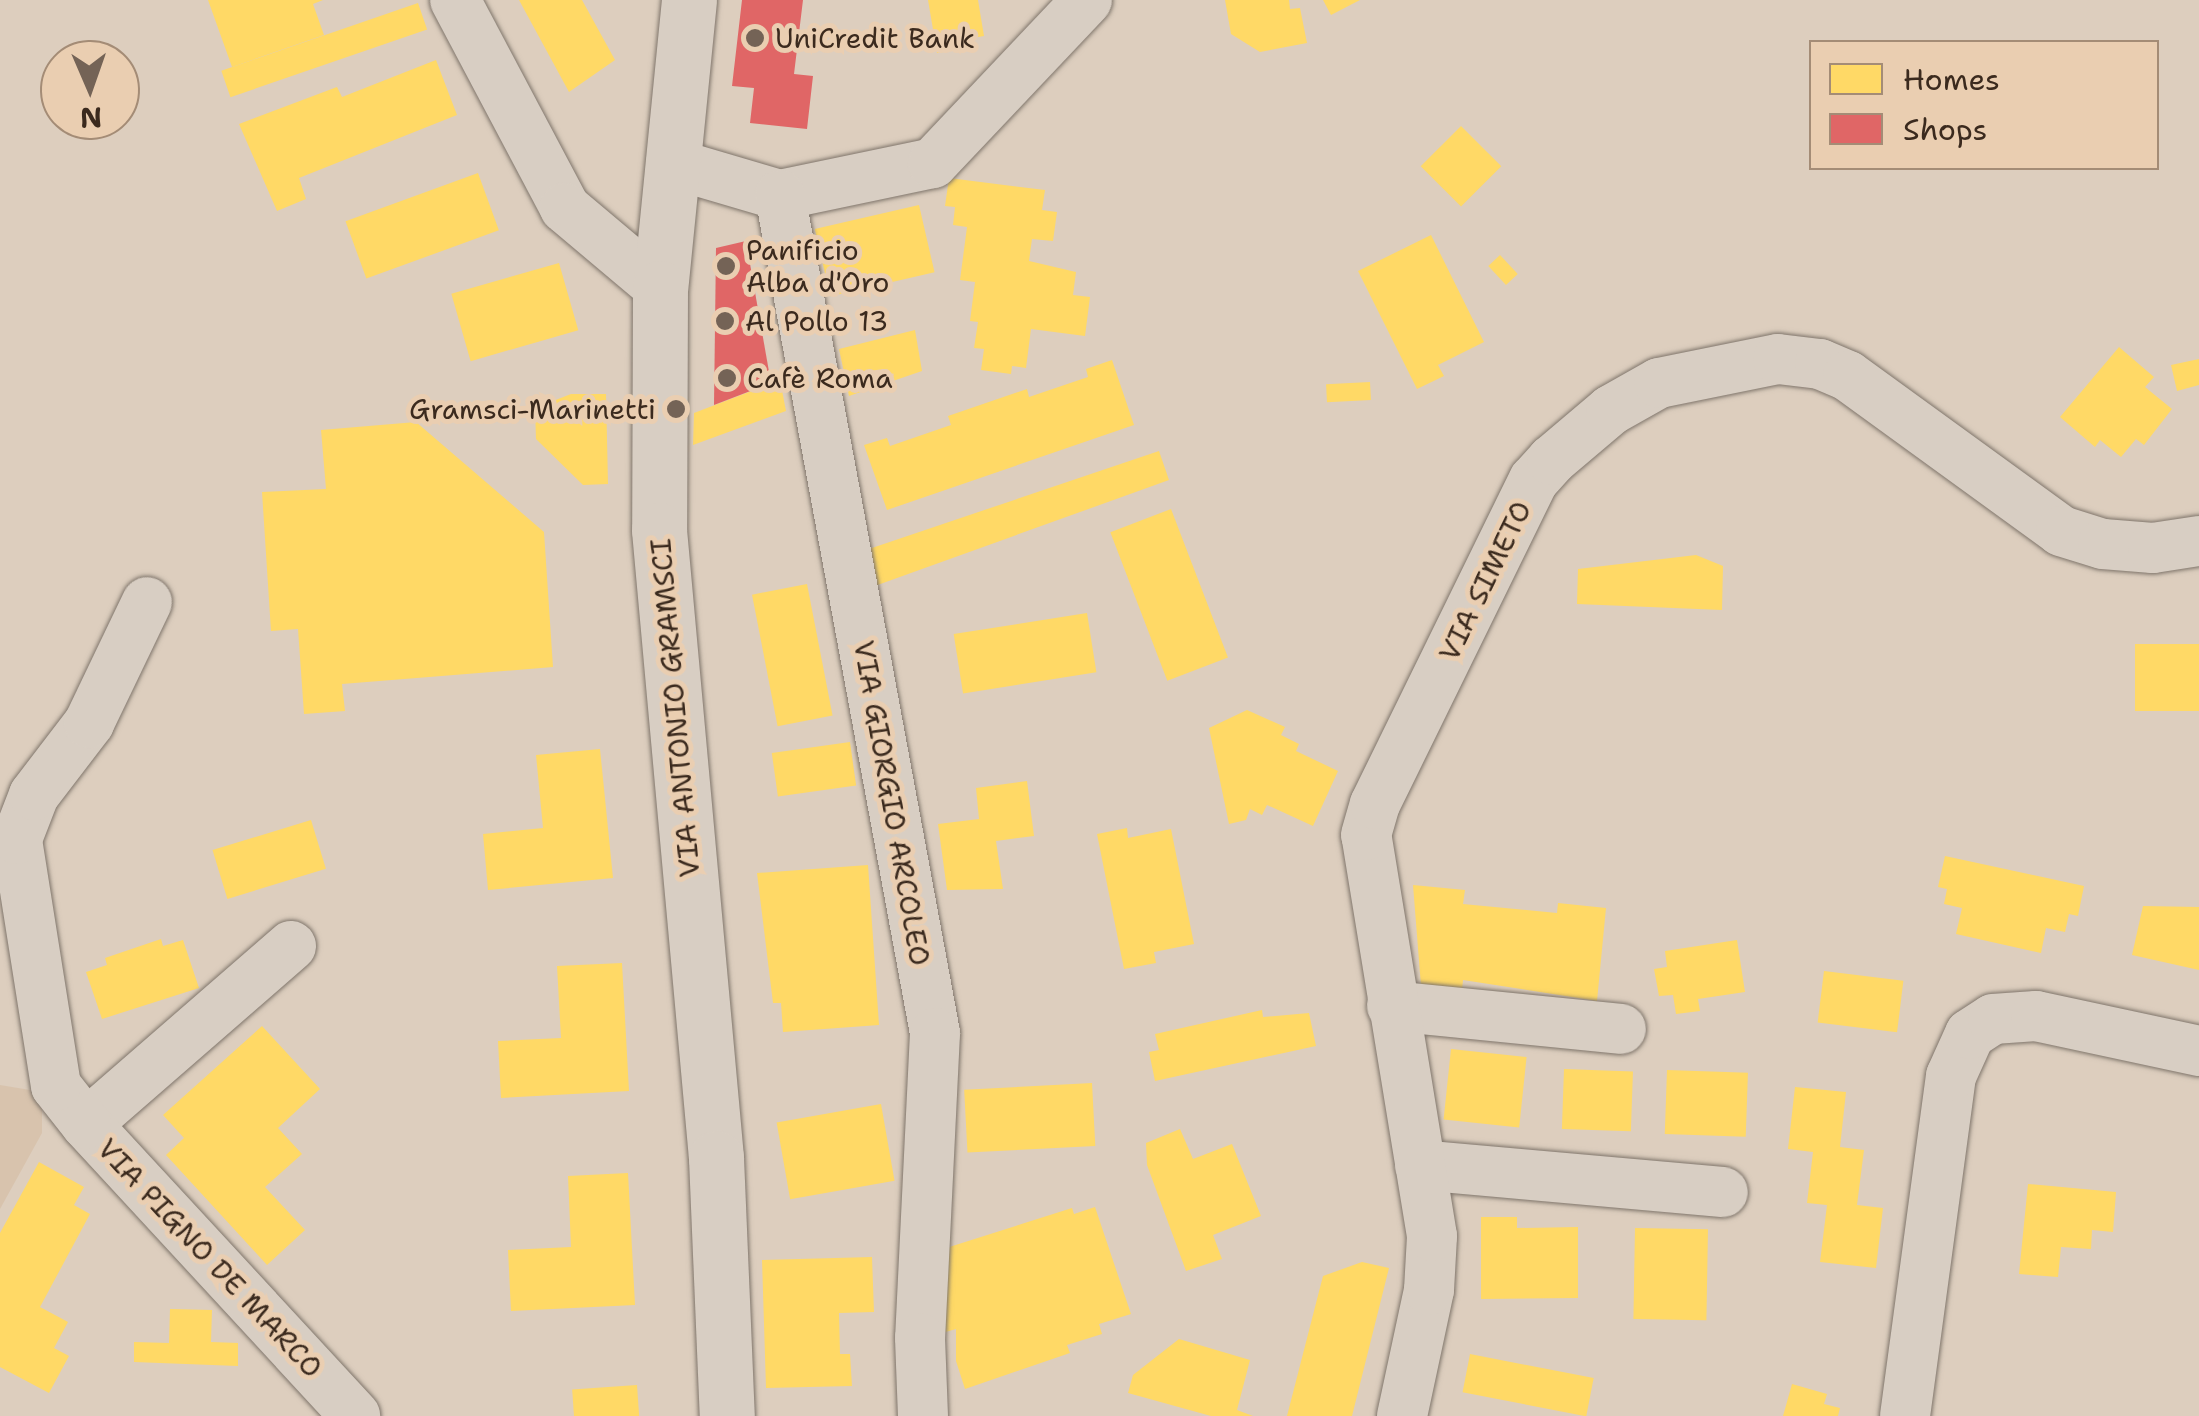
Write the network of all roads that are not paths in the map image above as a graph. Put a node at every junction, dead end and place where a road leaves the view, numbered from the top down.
1 (455, 0) edge
2 (690, 0) edge
3 (1088, 0) edge
4 (671, 164) junction
5 (780, 196) junction
6 (660, 288) junction
7 (2199, 541) edge
8 (147, 602) dead end
9 (292, 946) dead end
10 (1392, 1006) junction
11 (1621, 1029) dead end
12 (2199, 1051) edge
13 (86, 1124) junction
14 (1420, 1165) junction
15 (1722, 1192) dead end
16 (355, 1416) edge
17 (727, 1416) edge
18 (923, 1416) edge
19 (1402, 1416) edge
20 (1905, 1416) edge

1 - 6 street
2 - 4 main road, VIA ANTONIO GRAMSCI
3 - 5 street
4 - 5 street
4 - 6 main road, VIA ANTONIO GRAMSCI
5 - 18 street, VIA GIORGIO ARCOLEO
6 - 17 main road, VIA ANTONIO GRAMSCI
7 - 10 street, VIA SIMETO
8 - 13 street
9 - 13 street, VIA PIGNO DE MARCO
10 - 11 street
10 - 14 street, VIA SIMETO
12 - 20 street
13 - 16 street, VIA PIGNO DE MARCO
14 - 15 street
14 - 19 street, VIA SIMETO

